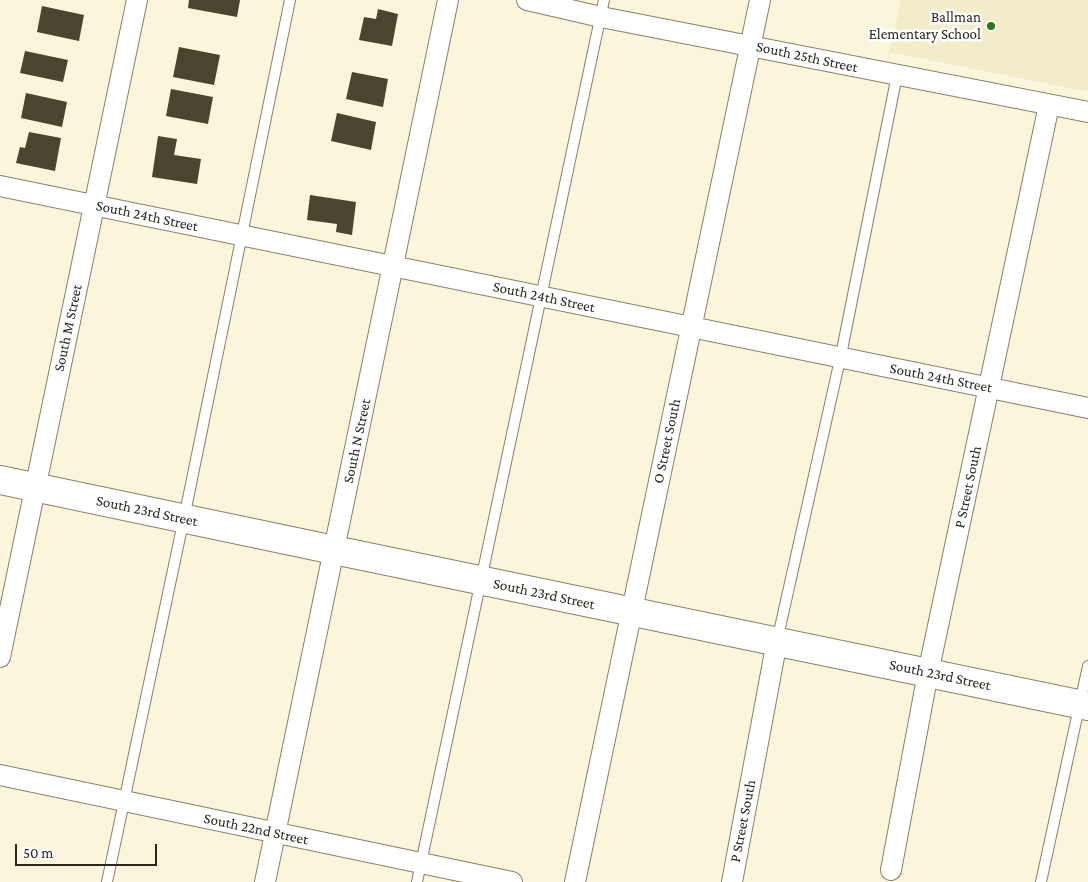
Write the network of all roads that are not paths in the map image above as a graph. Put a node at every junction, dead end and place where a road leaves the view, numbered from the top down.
1 (137, 0) edge
2 (290, 0) edge
3 (448, 0) edge
4 (527, 0) edge
5 (760, 0) edge
6 (603, 8) edge
7 (750, 45) junction
8 (897, 75) junction
9 (1049, 104) junction
10 (1088, 112) edge
11 (0, 186) edge
12 (94, 205) junction
13 (242, 235) junction
14 (393, 266) junction
15 (542, 296) junction
16 (691, 327) junction
17 (840, 357) junction
18 (989, 388) junction
19 (1088, 408) edge
20 (0, 480) edge
21 (35, 487) junction
22 (184, 518) junction
23 (334, 550) junction
24 (482, 581) junction
25 (632, 612) junction
26 (777, 641) junction
27 (0, 657) edge
28 (1088, 666) edge
29 (928, 673) junction
30 (1084, 705) edge
31 (0, 775) edge
32 (124, 801) junction
33 (275, 833) junction
34 (891, 870) dead end
35 (419, 872) edge
36 (107, 882) edge
37 (265, 882) edge
38 (512, 882) edge
39 (575, 882) edge
40 (732, 882) edge
41 (1041, 882) edge

1 - 12 street, South M Street
2 - 13 lane
3 - 14 street, South N Street
4 - 6 street, South 25th Street
5 - 7 street, O Street South
6 - 7 street, South 25th Street
6 - 15 lane
7 - 8 street, South 25th Street
7 - 16 street, O Street South
8 - 9 street, South 25th Street
8 - 17 lane
9 - 10 street, South 25th Street
9 - 18 street, P Street South
11 - 12 street, South 24th Street
12 - 13 street, South 24th Street
12 - 21 street, South M Street
13 - 14 street, South 24th Street
13 - 22 lane
14 - 15 street, South 24th Street
14 - 23 street, South N Street
15 - 16 street, South 24th Street
15 - 24 lane
16 - 17 street, South 24th Street
16 - 25 street, O Street South
17 - 18 street, South 24th Street
17 - 26 lane
18 - 19 street, South 24th Street
18 - 29 street, P Street South
20 - 21 street, South 23rd Street
21 - 22 street, South 23rd Street
21 - 27 street, South M Street
22 - 23 street, South 23rd Street
22 - 32 lane
23 - 24 street, South 23rd Street
23 - 33 street, South N Street
24 - 25 street, South 23rd Street
24 - 35 lane
25 - 26 street, South 23rd Street
25 - 39 street, O Street South
26 - 29 street, South 23rd Street
26 - 40 street, P Street South
28 - 30 lane
29 - 30 street, South 23rd Street
29 - 34 street, P Street South
30 - 41 lane
31 - 32 street, South 22nd Street
32 - 33 street, South 22nd Street
32 - 36 lane
33 - 35 street, South 22nd Street
33 - 37 street, South N Street
35 - 38 street, South 22nd Street

